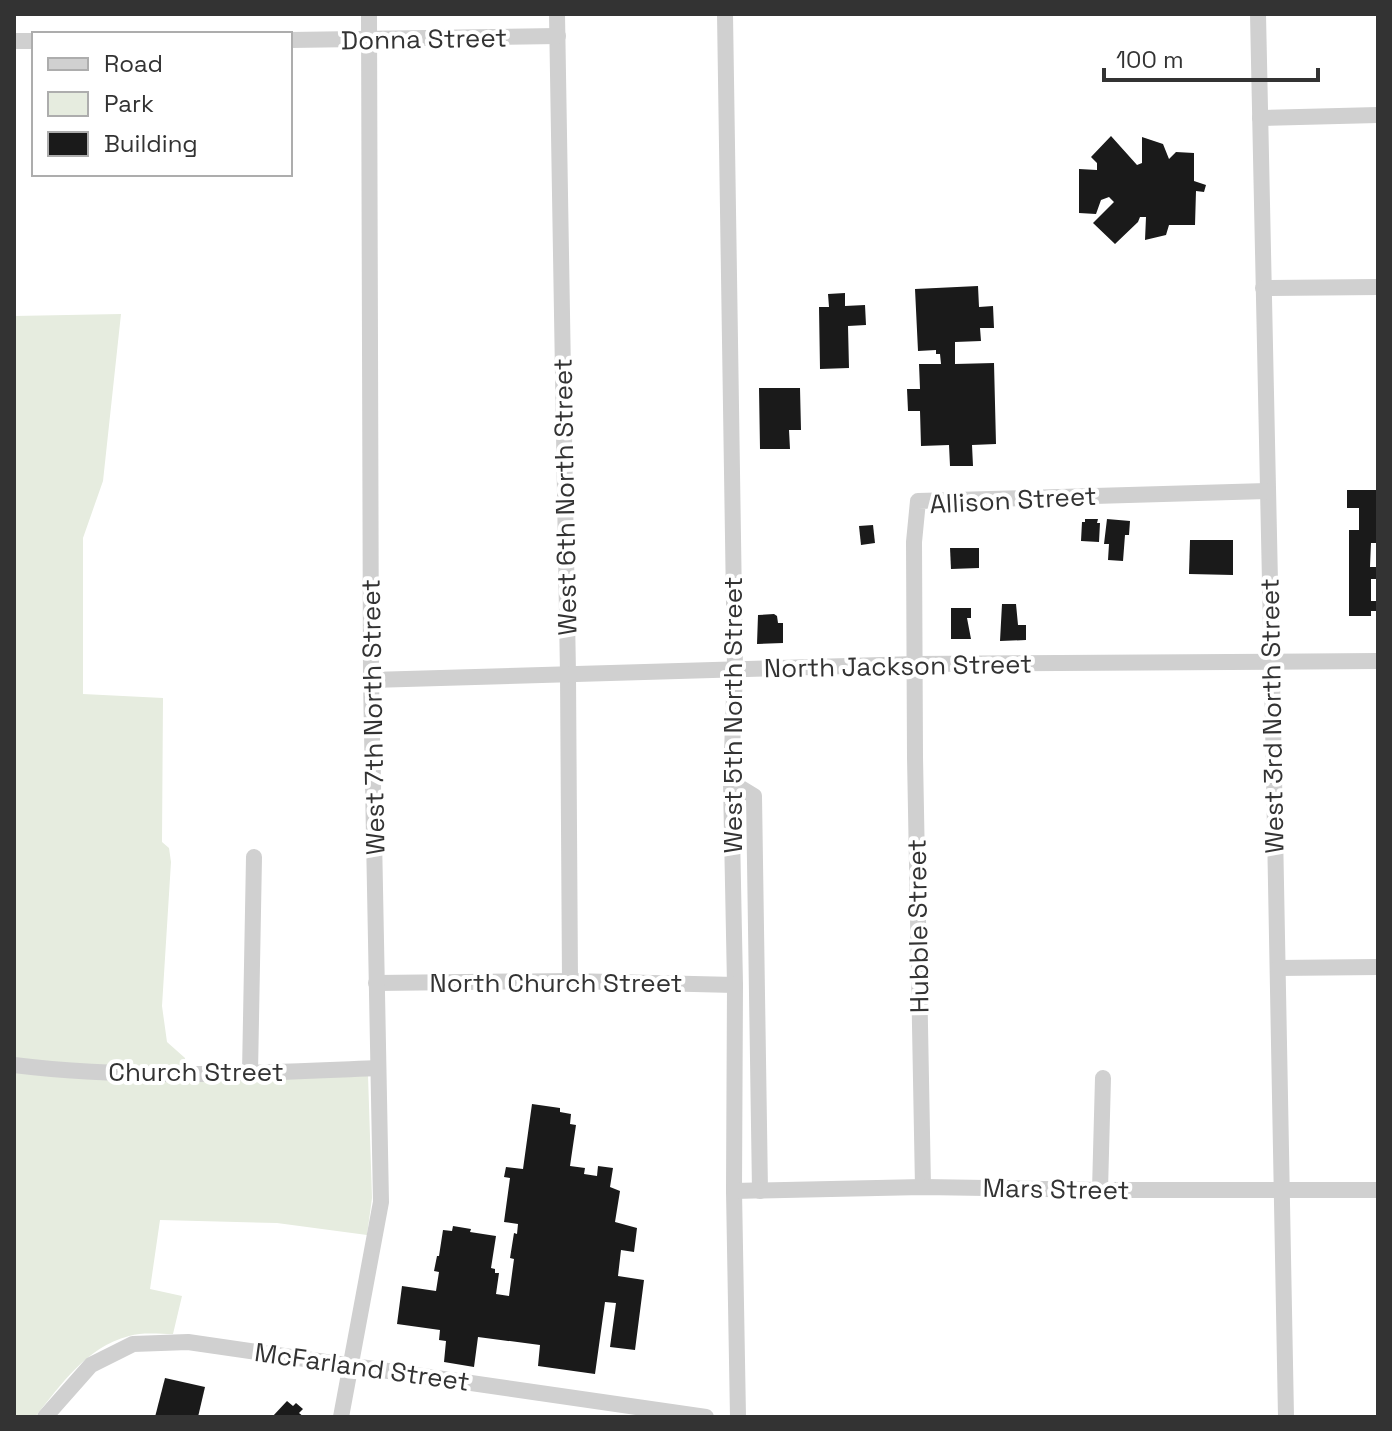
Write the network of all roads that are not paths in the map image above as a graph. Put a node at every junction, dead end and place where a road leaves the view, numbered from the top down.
1 (369, 14) edge
2 (557, 14) edge
3 (725, 14) edge
4 (1258, 14) edge
5 (558, 36) junction
6 (292, 40) edge
7 (369, 40) junction
8 (1378, 115) edge
9 (1260, 118) junction
10 (1378, 287) edge
11 (1263, 288) junction
12 (1267, 491) junction
13 (1378, 661) edge
14 (1270, 662) junction
15 (916, 664) junction
16 (735, 668) junction
17 (568, 674) junction
18 (371, 680) junction
19 (731, 782) junction
20 (254, 857) dead end
21 (1378, 967) edge
22 (1278, 968) junction
23 (570, 981) junction
24 (376, 983) junction
25 (735, 985) junction
26 (14, 1065) edge
27 (378, 1068) junction
28 (250, 1073) junction
29 (1103, 1078) dead end
30 (923, 1187) junction
31 (1100, 1190) junction
32 (1378, 1190) edge
33 (734, 1191) junction
34 (760, 1191) junction
35 (1284, 1191) junction
36 (349, 1366) junction
37 (45, 1417) edge
38 (341, 1417) edge
39 (706, 1417) edge
40 (738, 1417) edge
41 (1286, 1417) edge

1 - 7 street, West 7th North Street
2 - 5 street, West 6th North Street
3 - 16 street, West 5th North Street
4 - 9 street, West 3rd North Street
5 - 7 street, Donna Street
5 - 17 street, West 6th North Street
6 - 7 street, Donna Street
7 - 18 street, West 7th North Street
8 - 9 street
9 - 11 street, West 3rd North Street
10 - 11 street
11 - 12 street, West 3rd North Street
12 - 14 street, West 3rd North Street
12 - 15 street, Allison Street
13 - 14 street, North Jackson Street
14 - 15 street, North Jackson Street
14 - 22 street, West 3rd North Street
15 - 16 street, North Jackson Street
15 - 30 street, Hubble Street
16 - 17 street, North Jackson Street
16 - 19 street, West 5th North Street
17 - 18 street, North Jackson Street
17 - 23 street, West 6th North Street
18 - 24 street, West 7th North Street
19 - 25 street, West 5th North Street
19 - 34 street
20 - 28 street
21 - 22 street
22 - 35 street, West 3rd North Street
23 - 24 street, North Church Street
23 - 25 street, North Church Street
24 - 27 street, West 7th North Street
25 - 33 street, West 5th North Street
26 - 28 street, Church Street
27 - 28 street, Church Street
27 - 36 street, West 7th North Street
29 - 31 street
30 - 31 street, Mars Street
30 - 34 street, Mars Street
31 - 35 street, Mars Street
32 - 35 street, Mars Street
33 - 34 street, Mars Street
33 - 40 street, West 5th North Street
35 - 41 street, West 3rd North Street
36 - 37 street, McFarland Street
36 - 38 street, West 7th North Street
36 - 39 street, McFarland Street

